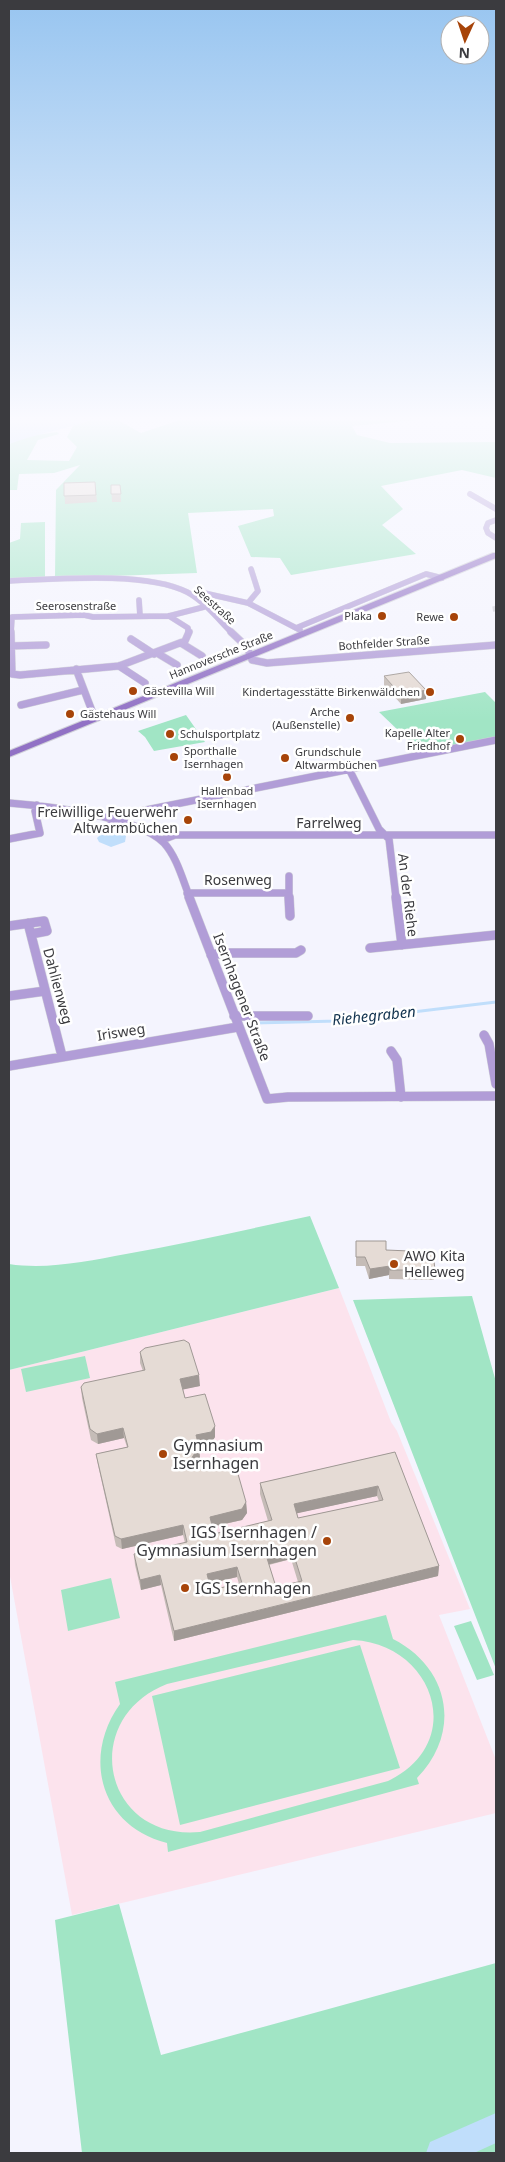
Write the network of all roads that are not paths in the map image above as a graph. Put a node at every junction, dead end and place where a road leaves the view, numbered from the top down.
1 (496, 520) edge
2 (496, 538) edge
3 (496, 555) edge
4 (251, 569) dead end
5 (442, 578) junction
6 (9, 581) edge
7 (204, 594) dead end
8 (139, 600) dead end
9 (248, 603) junction
10 (204, 607) junction
11 (140, 616) junction
12 (169, 616) junction
13 (10, 617) edge
14 (296, 628) junction
15 (305, 632) junction
16 (131, 639) dead end
17 (181, 643) junction
18 (46, 645) dead end
19 (496, 645) edge
20 (9, 646) edge
21 (155, 653) junction
22 (252, 654) junction
23 (202, 656) dead end
24 (273, 662) joint
25 (176, 665) dead end
26 (119, 666) junction
27 (76, 669) junction
28 (12, 676) edge
29 (145, 683) dead end
30 (83, 690) junction
31 (20, 705) dead end
32 (98, 717) junction
33 (496, 740) edge
34 (9, 754) edge
35 (349, 769) junction
36 (9, 803) edge
37 (37, 805) junction
38 (110, 820) junction
39 (385, 835) junction
40 (496, 835) edge
41 (9, 839) edge
42 (162, 840) junction
43 (289, 876) dead end
44 (289, 892) junction
45 (187, 893) junction
46 (290, 916) dead end
47 (28, 923) junction
48 (9, 926) edge
49 (31, 934) junction
50 (496, 936) edge
51 (402, 946) junction
52 (370, 948) dead end
53 (301, 950) dead end
54 (211, 955) junction
55 (46, 991) junction
56 (9, 996) edge
57 (234, 1016) junction
58 (308, 1016) dead end
59 (238, 1027) junction
60 (484, 1035) dead end
61 (391, 1051) dead end
62 (62, 1056) junction
63 (9, 1066) edge
64 (496, 1084) edge
65 (496, 1096) edge
66 (401, 1097) junction

1 - 2 street
3 - 5 main road, Hannoversche Straße
4 - 9 street
5 - 14 street, Hannoversche Straße
5 - 15 main road, Hannoversche Straße
6 - 10 street, Seestraße
7 - 9 street
8 - 11 street
9 - 14 street
10 - 12 street, Seerosenstraße
10 - 22 street, Seestraße
11 - 12 street, Seerosenstraße
11 - 13 street, Seerosenstraße
12 - 17 street
13 - 20 street, Seerosenstraße
14 - 15 street
15 - 22 main road, Hannoversche Straße
16 - 21 street
17 - 21 street, Seerosenstraße
17 - 23 street
18 - 20 street
19 - 24 street, Bothfelder Straße
20 - 28 street, Seerosenstraße
21 - 25 street
21 - 26 street, Seerosenstraße
22 - 24 street, Bothfelder Straße
22 - 32 main road, Hannoversche Straße
26 - 27 street, Seerosenstraße
26 - 29 street
27 - 28 street, Seerosenstraße
27 - 30 street
30 - 31 street
30 - 32 street
32 - 34 main road, Hannoversche Straße
33 - 35 street
35 - 38 street
35 - 39 street, An der Riehe
36 - 37 street
37 - 38 street
37 - 41 street
38 - 42 street
39 - 40 street, Farrelweg
39 - 42 street, Farrelweg
39 - 51 street, An der Riehe
42 - 45 street, Isernhagener Straße
43 - 44 street, Rosenweg
44 - 45 street, Rosenweg
44 - 46 street, Rosenweg
45 - 54 street, Isernhagener Straße
47 - 48 street
47 - 49 street, Dahlienweg
47 - 49 street
49 - 55 street, Dahlienweg
50 - 51 street, An der Riehe
51 - 52 street, An der Riehe
53 - 54 street
54 - 57 street, Isernhagener Straße
55 - 56 street
55 - 62 street, Dahlienweg
57 - 58 street
57 - 59 street, Isernhagener Straße
59 - 62 street, Irisweg
59 - 66 street, Isernhagener Straße
60 - 64 street
61 - 66 street
62 - 63 street, Irisweg
65 - 66 street, Isernhagener Straße

